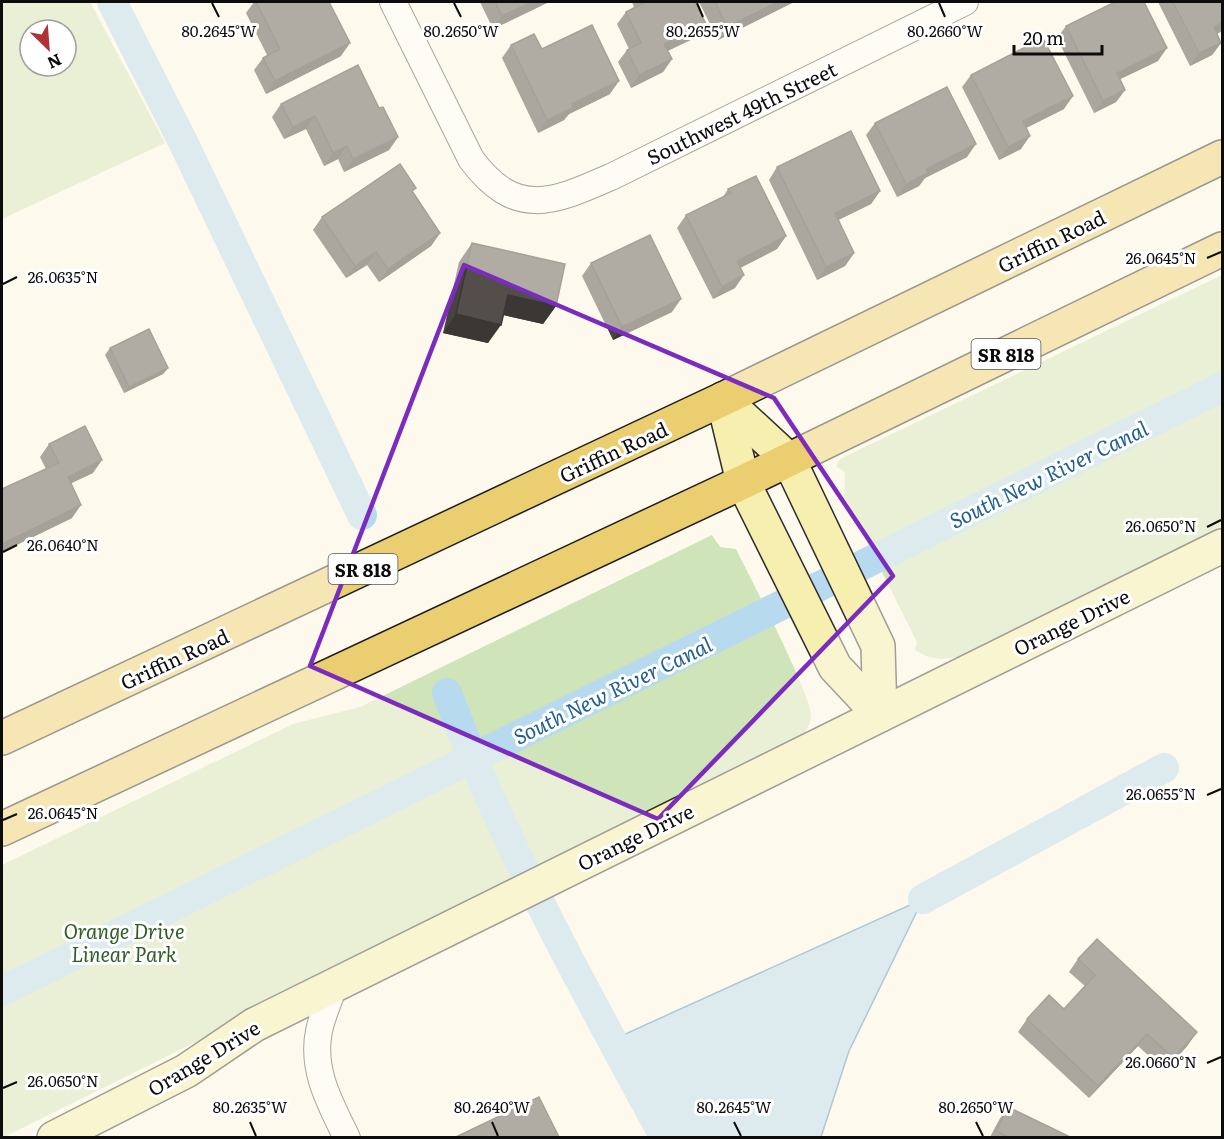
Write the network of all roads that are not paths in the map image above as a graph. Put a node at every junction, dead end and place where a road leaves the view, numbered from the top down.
1 (393, 2) edge
2 (965, 2) edge
3 (1222, 157) edge
4 (1222, 249) edge
5 (723, 399) junction
6 (789, 460) junction
7 (743, 482) junction
8 (1222, 546) edge
9 (880, 715) junction
10 (2, 738) edge
11 (2, 829) edge
12 (334, 986) junction
13 (54, 1137) edge
14 (347, 1137) edge

1 - 2 street, Southwest 49th Street
3 - 5 main road, Griffin Road / SR 818
4 - 6 main road, SR 818
5 - 6 street
5 - 7 street
5 - 10 main road, Griffin Road / SR 818
6 - 7 main road, SR 818
6 - 9 street
7 - 9 street
7 - 11 main road, SR 818
8 - 9 street, Orange Drive
9 - 12 street, Orange Drive
12 - 13 street, Orange Drive
12 - 14 street

